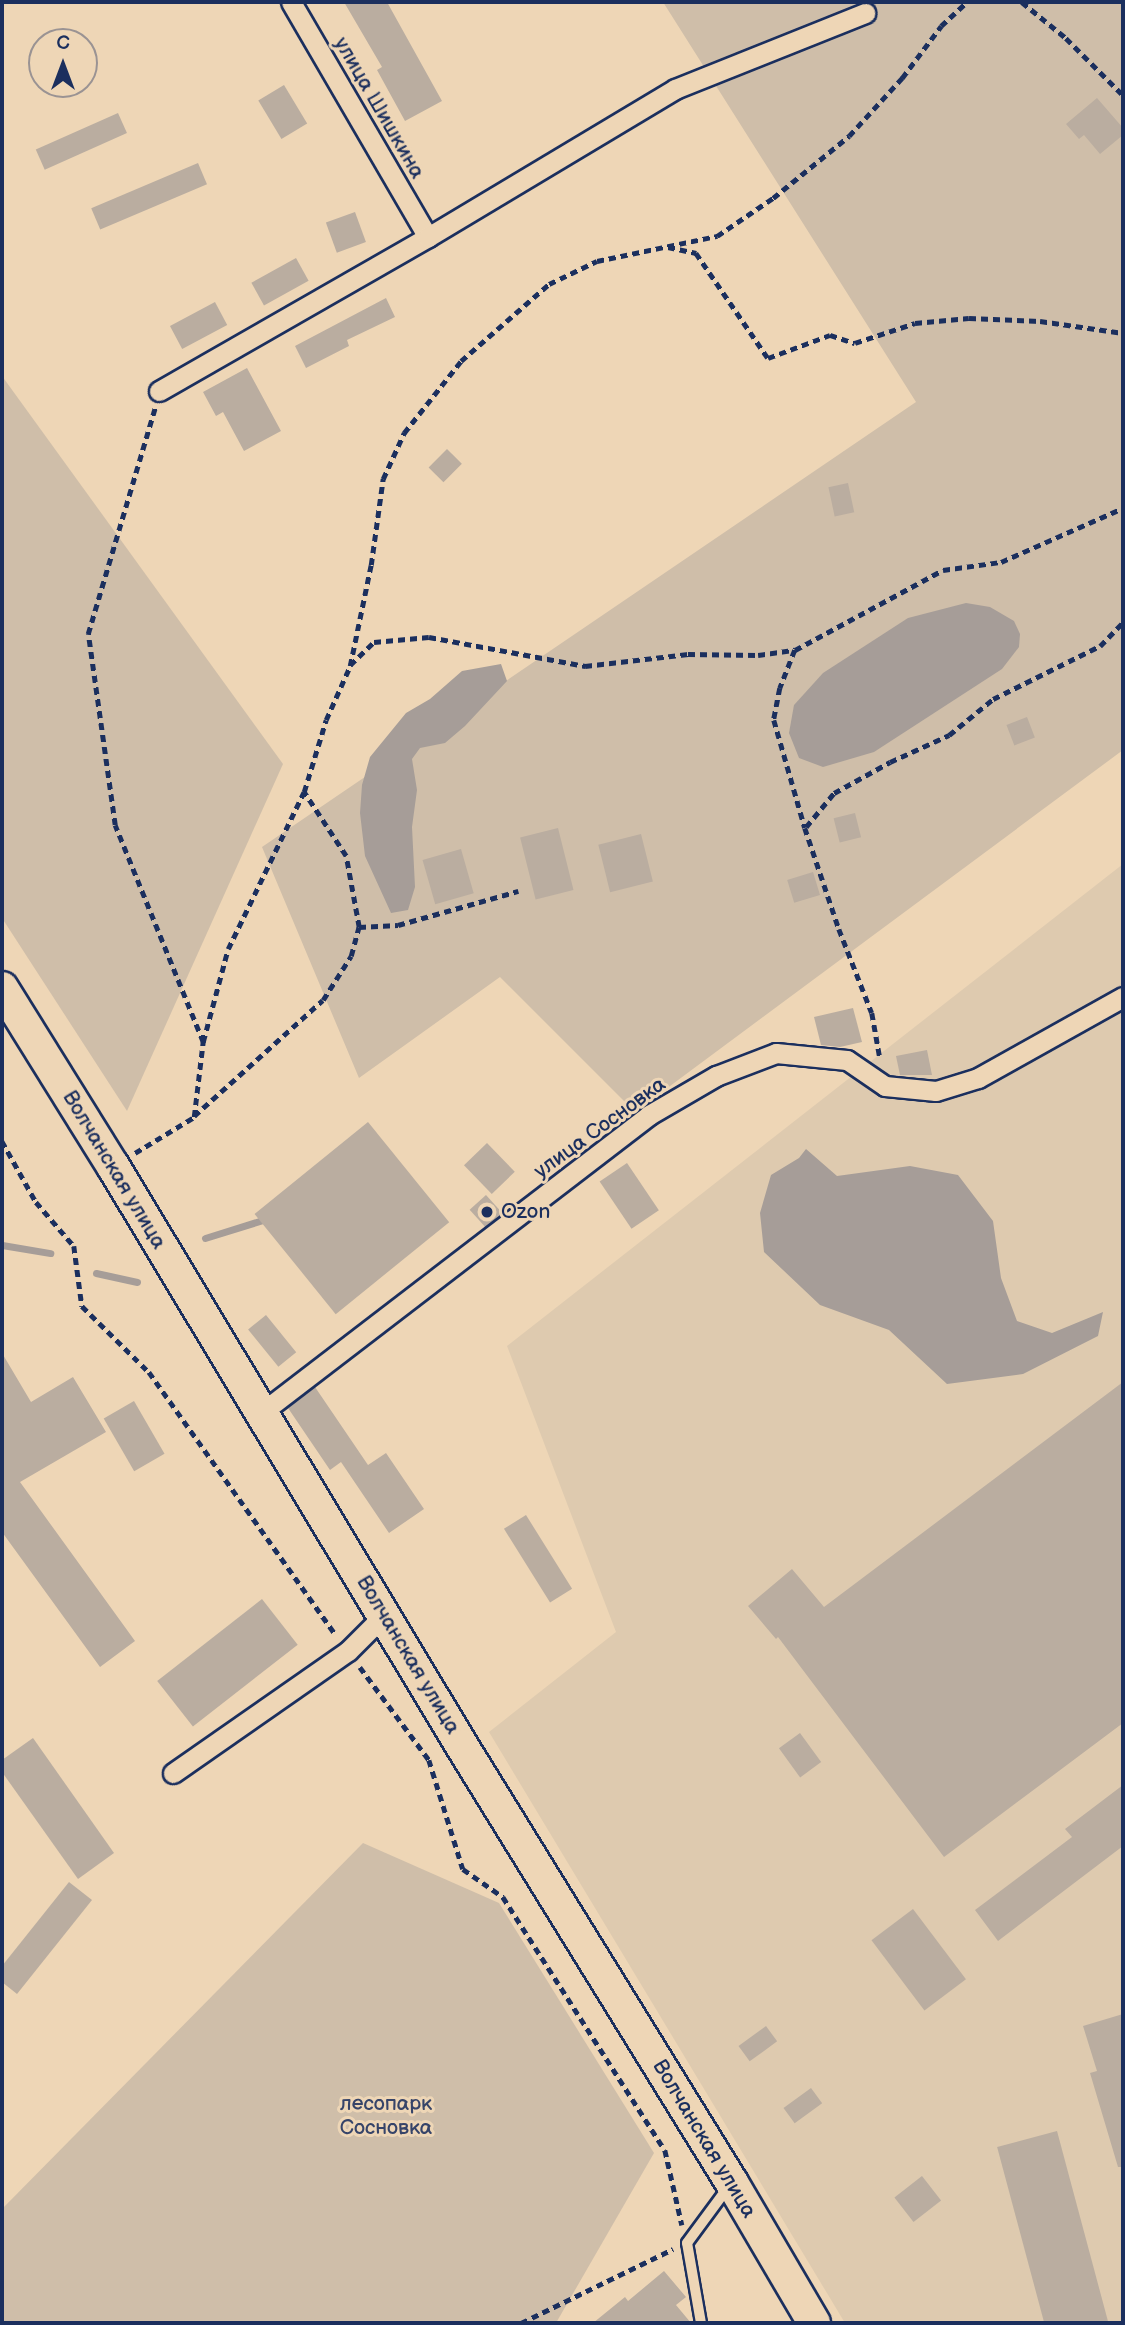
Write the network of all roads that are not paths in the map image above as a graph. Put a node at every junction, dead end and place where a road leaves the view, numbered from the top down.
1 (291, 2) edge
2 (865, 13) dead end
3 (428, 237) junction
4 (159, 391) road end
5 (2, 988) edge
6 (1123, 997) edge
7 (261, 1413) junction
8 (384, 1615) junction
9 (173, 1773) dead end
10 (732, 2183) junction
11 (701, 2323) edge
12 (814, 2323) edge

1 - 3 street, улица Шишкина
2 - 3 street
3 - 4 street
5 - 7 main road, Волчанская улица
6 - 7 street, улица Сосновка
7 - 8 main road, Волчанская улица
8 - 9 street
8 - 10 main road, Волчанская улица
10 - 11 lane
10 - 12 main road, Волчанская улица

